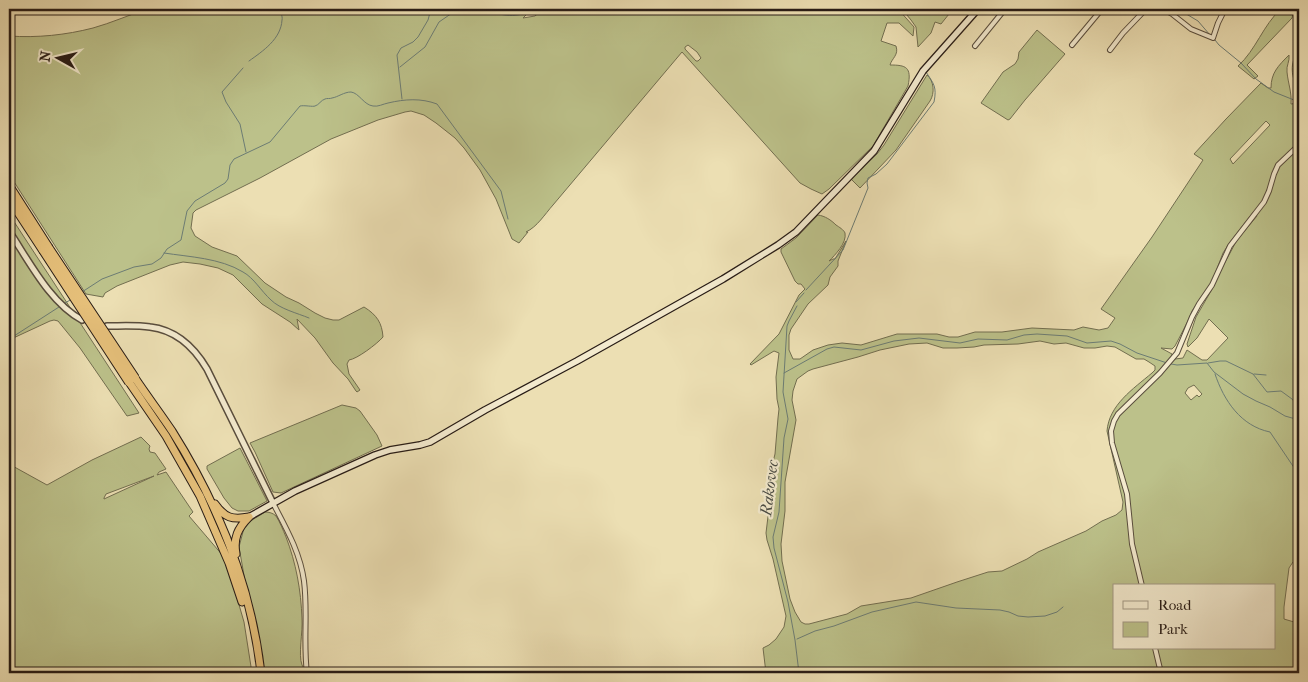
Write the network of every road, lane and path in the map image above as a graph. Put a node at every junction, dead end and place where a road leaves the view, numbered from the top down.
1 (978, 9) edge
2 (1005, 9) edge
3 (1102, 9) edge
4 (1146, 9) edge
5 (1163, 9) edge
6 (1226, 9) edge
7 (1072, 45) dead end
8 (975, 46) dead end
9 (1110, 50) dead end
10 (1299, 145) edge
11 (9, 186) edge
12 (9, 198) edge
13 (9, 231) edge
14 (46, 248) junction
15 (82, 320) dead end
16 (107, 326) dead end
17 (132, 380) junction
18 (207, 493) junction
19 (273, 503) junction
20 (249, 517) junction
21 (239, 574) junction
22 (1142, 584) edge
23 (1155, 650) edge
24 (256, 673) edge
25 (260, 673) edge
26 (307, 673) edge
27 (1161, 673) edge

1 - 19 main road
2 - 8 street
3 - 7 street
4 - 9 street
5 - 6 street
10 - 22 street
11 - 14 highway
12 - 14 highway
13 - 15 street
14 - 17 highway, bridge
16 - 19 street
17 - 18 highway
17 - 24 highway
18 - 20 highway
18 - 21 highway
19 - 20 main road
19 - 26 street
20 - 21 highway
21 - 25 highway
23 - 27 street

